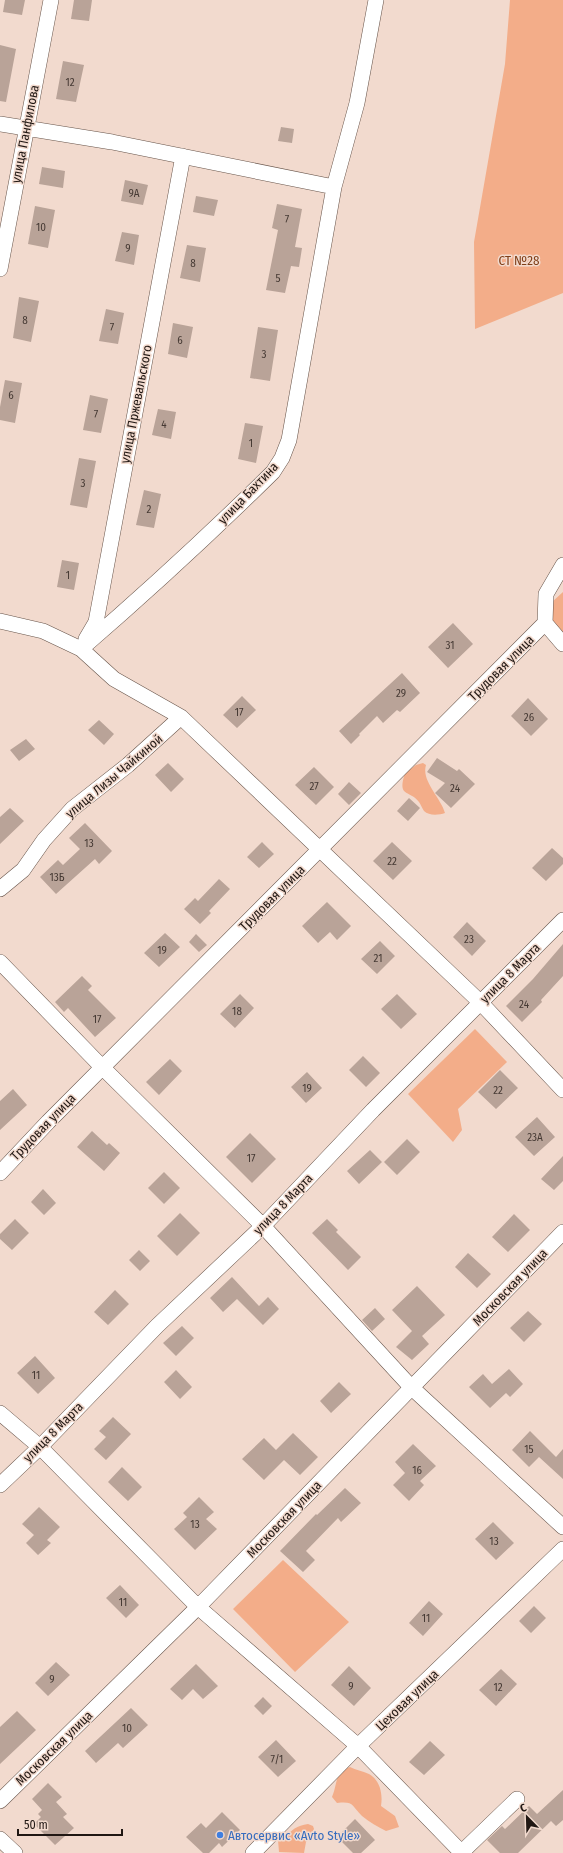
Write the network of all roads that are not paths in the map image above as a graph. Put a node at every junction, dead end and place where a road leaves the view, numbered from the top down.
1 (51, 0) edge
2 (376, 0) edge
3 (0, 124) edge
4 (26, 129) junction
5 (183, 156) junction
6 (334, 187) junction
7 (0, 269) edge
8 (563, 565) edge
9 (0, 621) edge
10 (545, 623) junction
11 (563, 644) edge
12 (80, 649) junction
13 (181, 717) junction
14 (320, 850) junction
15 (0, 889) edge
16 (563, 920) edge
17 (0, 962) edge
18 (480, 1002) junction
19 (102, 1067) junction
20 (563, 1090) edge
21 (0, 1173) edge
22 (263, 1226) junction
23 (563, 1232) edge
24 (411, 1387) junction
25 (0, 1413) edge
26 (40, 1447) junction
27 (0, 1485) edge
28 (563, 1527) edge
29 (563, 1549) edge
30 (198, 1607) junction
31 (358, 1746) junction
32 (517, 1799) dead end
33 (0, 1801) edge
34 (0, 1839) edge
35 (15, 1853) edge
36 (253, 1853) edge
37 (462, 1853) edge

1 - 4 street, улица Панфилова
2 - 6 street, улица Бахтина
3 - 4 street
4 - 5 street
4 - 7 street, улица Панфилова
5 - 6 street
5 - 12 street, улица Пржевальского
6 - 12 street, улица Бахтина
8 - 10 street
9 - 12 street
10 - 11 street
10 - 14 street, Трудовая улица
12 - 13 street
13 - 14 street
13 - 15 street, улица Лизы Чайкиной
14 - 18 street
14 - 19 street, Трудовая улица
16 - 18 street, улица 8 Марта
17 - 19 street
18 - 20 street
18 - 22 street, улица 8 Марта
19 - 21 street, Трудовая улица
19 - 22 street
22 - 24 street
22 - 26 street, улица 8 Марта
23 - 24 street, Московская улица
24 - 28 street
24 - 30 street, Московская улица
25 - 26 street
26 - 27 street, улица 8 Марта
26 - 30 street
29 - 31 street, Цеховая улица
30 - 31 street
30 - 33 street, Московская улица
31 - 36 street, Цеховая улица
31 - 37 street
32 - 37 street
34 - 35 street

